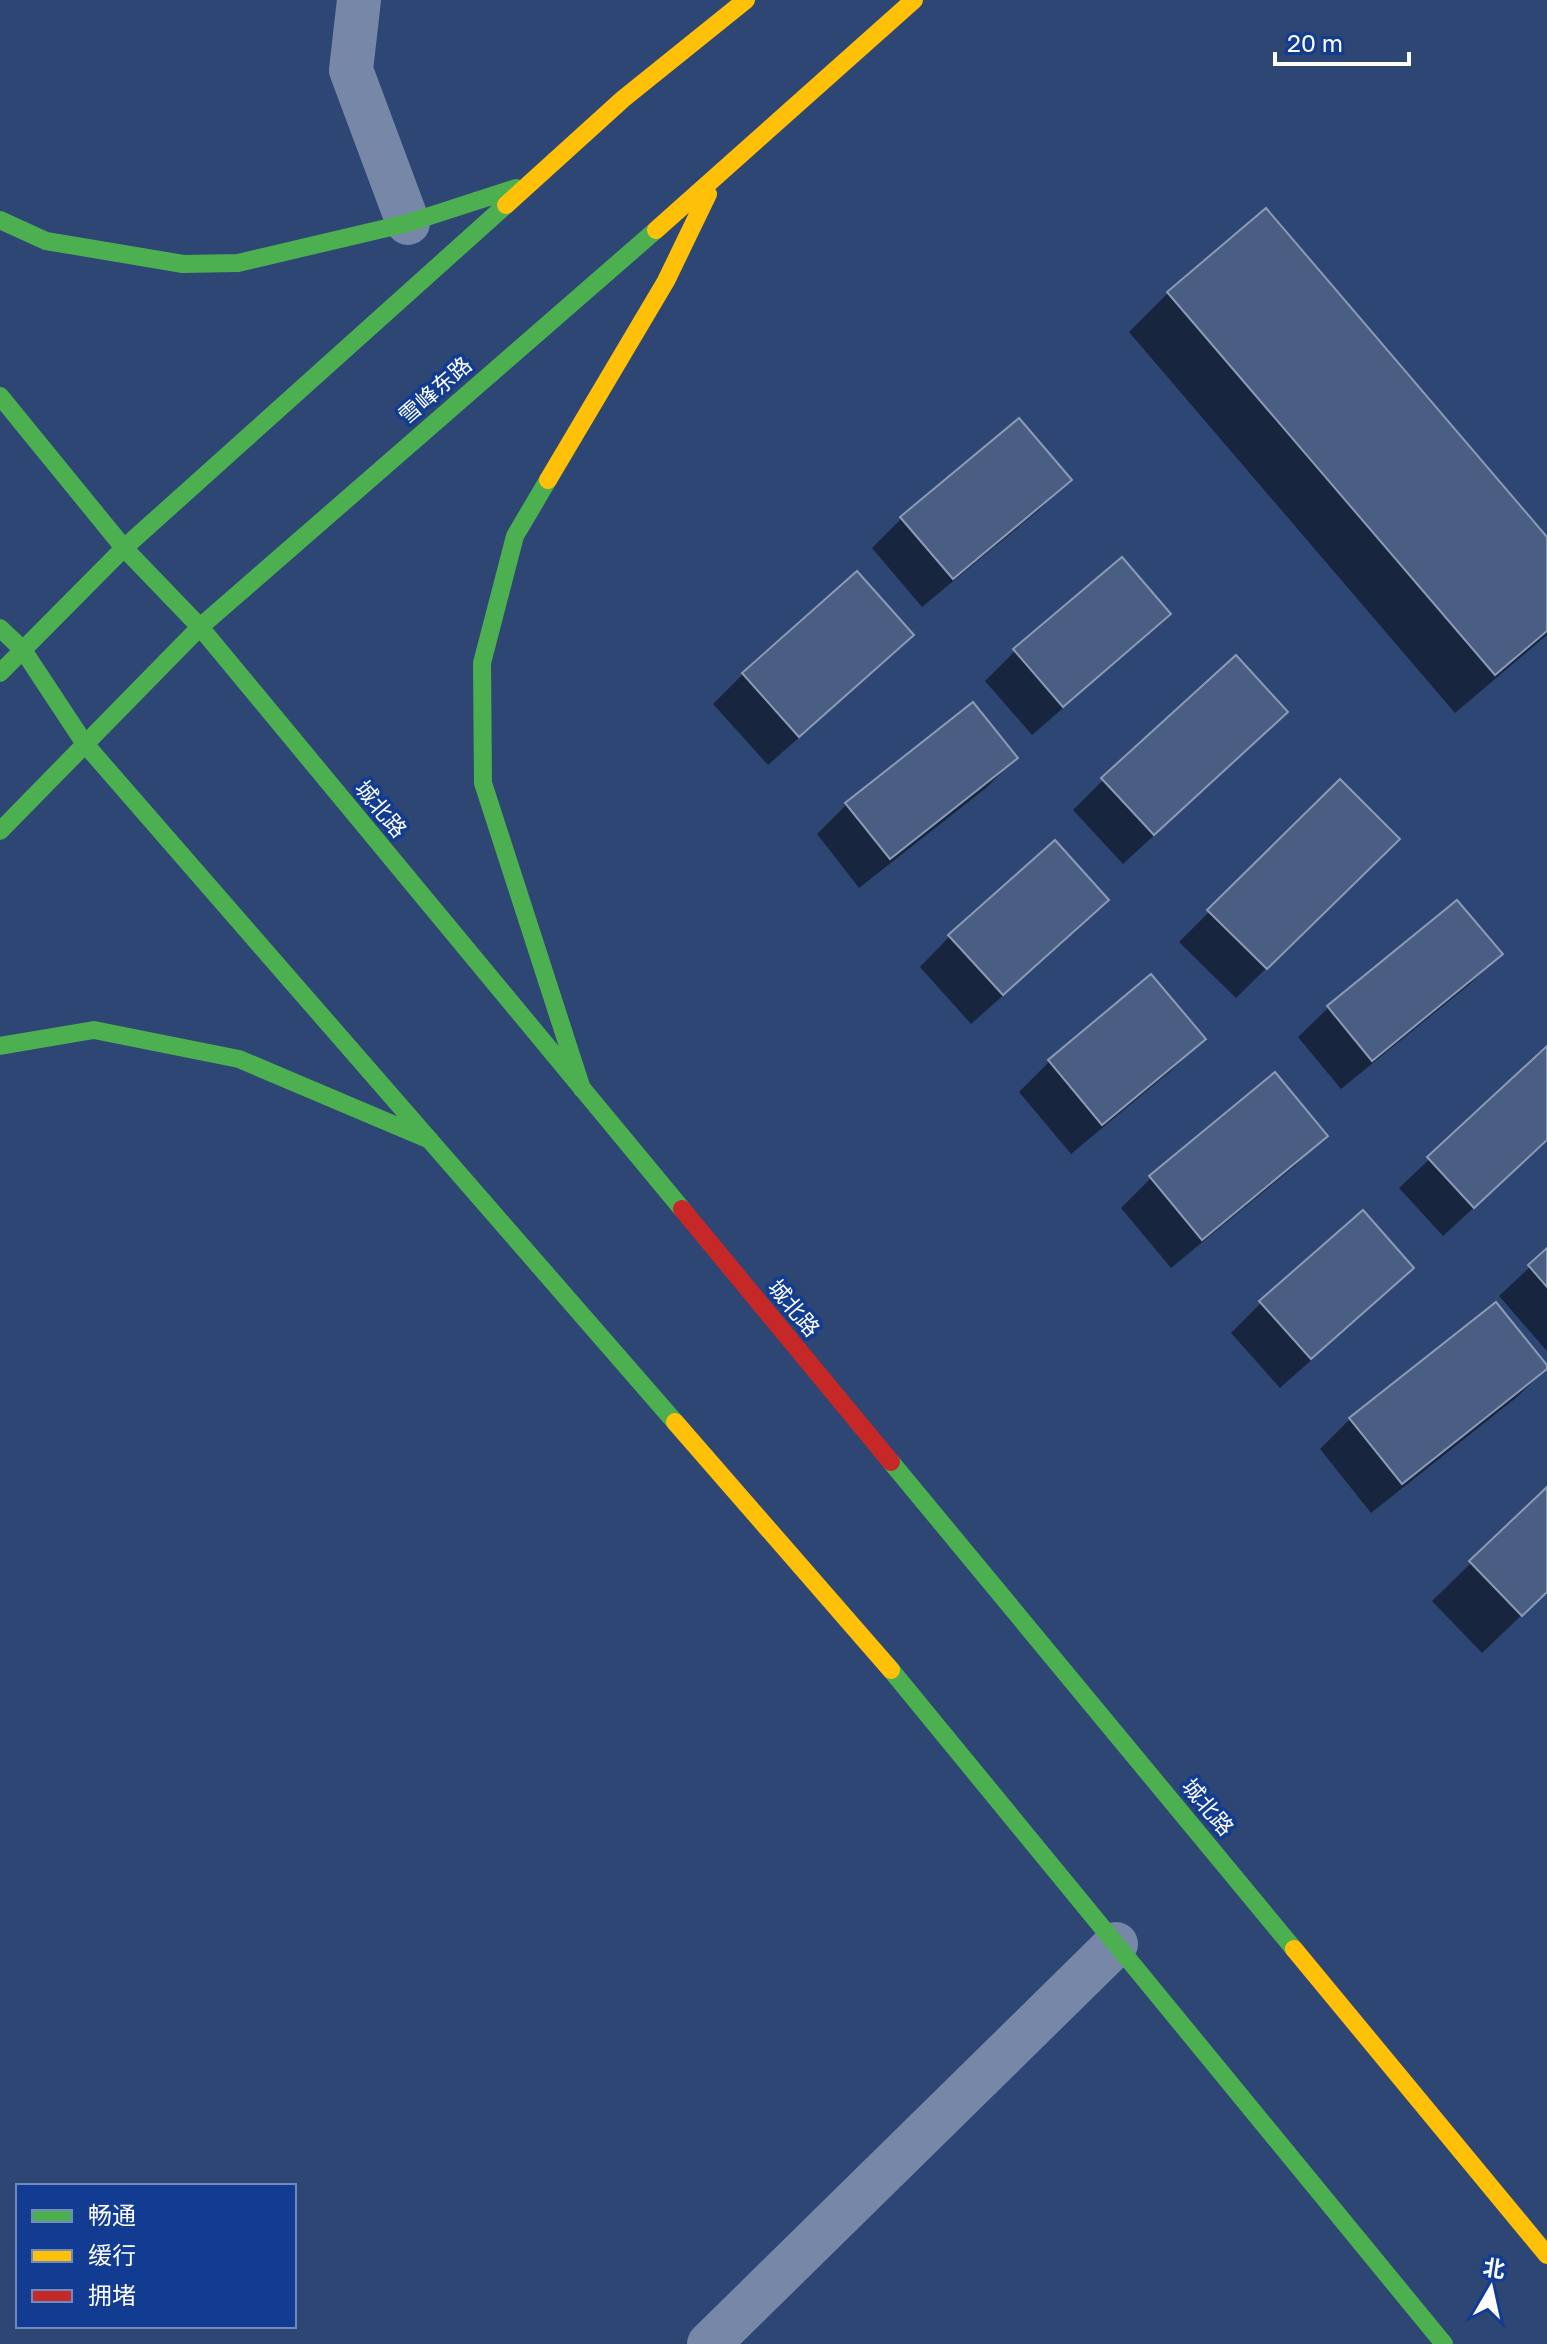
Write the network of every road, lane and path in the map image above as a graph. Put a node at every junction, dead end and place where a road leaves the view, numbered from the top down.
1 (359, 0) edge
2 (746, 0) edge
3 (914, 0) edge
4 (716, 176) junction
5 (529, 183) junction
6 (0, 220) edge
7 (408, 223) junction
8 (0, 396) edge
9 (124, 548) junction
10 (200, 627) junction
11 (0, 628) edge
12 (23, 650) junction
13 (0, 673) edge
14 (85, 744) junction
15 (0, 831) edge
16 (0, 1046) edge
17 (582, 1089) junction
18 (430, 1140) junction
19 (1116, 1944) junction
20 (1547, 2255) edge
21 (709, 2344) edge
22 (1444, 2344) edge

1 - 7 street
2 - 5 main road
3 - 4 main road, 雪峰东路
4 - 10 main road, 雪峰东路
4 - 17 main road
5 - 7 main road
5 - 9 main road
6 - 7 main road
8 - 9 main road, 城北路
9 - 10 main road, 城北路
9 - 12 main road
10 - 14 main road, 雪峰东路
10 - 17 main road, 城北路
11 - 12 main road
12 - 13 main road
12 - 14 main road
14 - 15 main road, 雪峰东路
14 - 18 main road
16 - 18 main road
17 - 20 main road, 城北路
18 - 19 main road
19 - 21 street
19 - 22 main road

